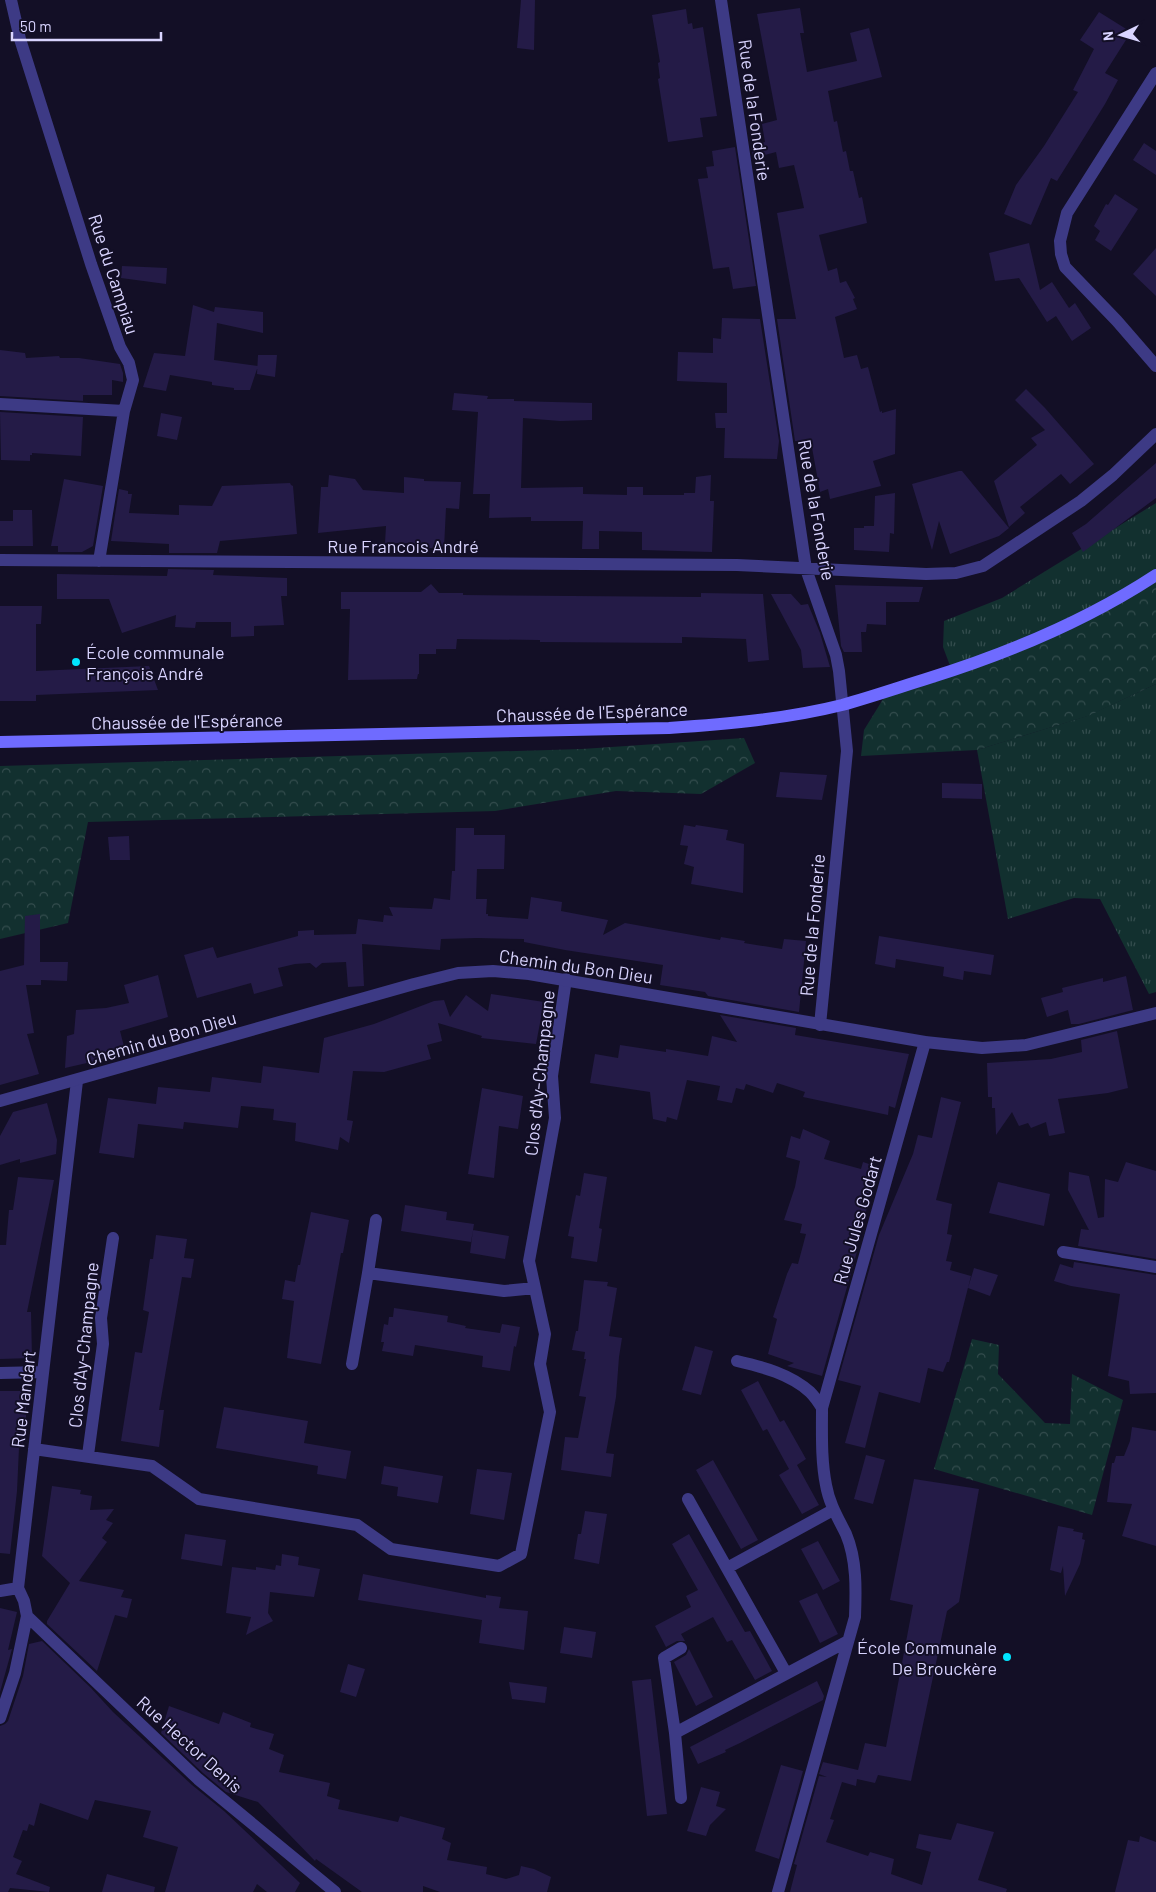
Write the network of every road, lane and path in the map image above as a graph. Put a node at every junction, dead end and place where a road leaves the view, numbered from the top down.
1 (11, 0) edge
2 (721, 0) edge
3 (1156, 72) edge
4 (1156, 366) edge
5 (0, 404) edge
6 (124, 411) junction
7 (1156, 434) edge
8 (0, 560) edge
9 (99, 562) junction
10 (806, 569) junction
11 (1156, 575) edge
12 (842, 705) junction
13 (0, 742) edge
14 (566, 979) junction
15 (1156, 1014) edge
16 (820, 1025) junction
17 (925, 1042) junction
18 (77, 1080) junction
19 (0, 1101) edge
20 (376, 1220) dead end
21 (113, 1238) dead end
22 (1063, 1252) dead end
23 (1156, 1267) edge
24 (368, 1272) junction
25 (535, 1288) junction
26 (737, 1361) dead end
27 (352, 1364) dead end
28 (43, 1372) junction
29 (0, 1373) edge
30 (822, 1408) junction
31 (34, 1449) junction
32 (88, 1456) junction
33 (688, 1500) dead end
34 (833, 1510) junction
35 (726, 1568) junction
36 (18, 1588) junction
37 (0, 1591) edge
38 (27, 1616) junction
39 (848, 1641) junction
40 (681, 1648) dead end
41 (786, 1673) junction
42 (0, 1718) edge
43 (675, 1733) junction
44 (681, 1798) dead end
45 (335, 1892) edge
46 (778, 1892) edge

1 - 6 street, Rue du Campiau
2 - 10 street, Rue de la Fonderie
3 - 4 street
5 - 6 street
6 - 9 street, Rue du Campiau
7 - 10 street, Rue Francois André
8 - 9 street, Rue Francois André
9 - 10 street, Rue Francois André
10 - 12 street, Rue de la Fonderie
11 - 12 main road, Chaussée de l'Espérance
12 - 13 main road, Chaussée de l'Espérance
12 - 16 street, Rue de la Fonderie
14 - 16 street, Chemin du Bon Dieu
14 - 18 street, Chemin du Bon Dieu
14 - 25 street, Clos d'Ay-Champagne
15 - 17 street, Chemin du Bon Dieu
16 - 17 street, Chemin du Bon Dieu
17 - 30 street, Rue Jules Godart
18 - 19 street, Chemin du Bon Dieu
18 - 28 street, Rue Mandart
20 - 24 street
21 - 32 street, Clos d'Ay-Champagne
22 - 23 street
24 - 25 street
24 - 27 street
25 - 32 street, Clos d'Ay-Champagne
26 - 30 street
28 - 29 street
28 - 31 street, Rue Mandart
30 - 34 street, Rue Jules Godart
31 - 32 street, Clos d'Ay-Champagne
31 - 36 street, Rue Mandart
33 - 35 street
34 - 35 street
34 - 39 street, Rue Jules Godart
35 - 41 street
36 - 37 street
36 - 38 street, Rue Mandart
38 - 42 street, Rue Mandart
38 - 45 street, Rue Hector Denis
39 - 41 street
39 - 46 street, Rue Jules Godart
40 - 43 street
41 - 43 street
43 - 44 street

